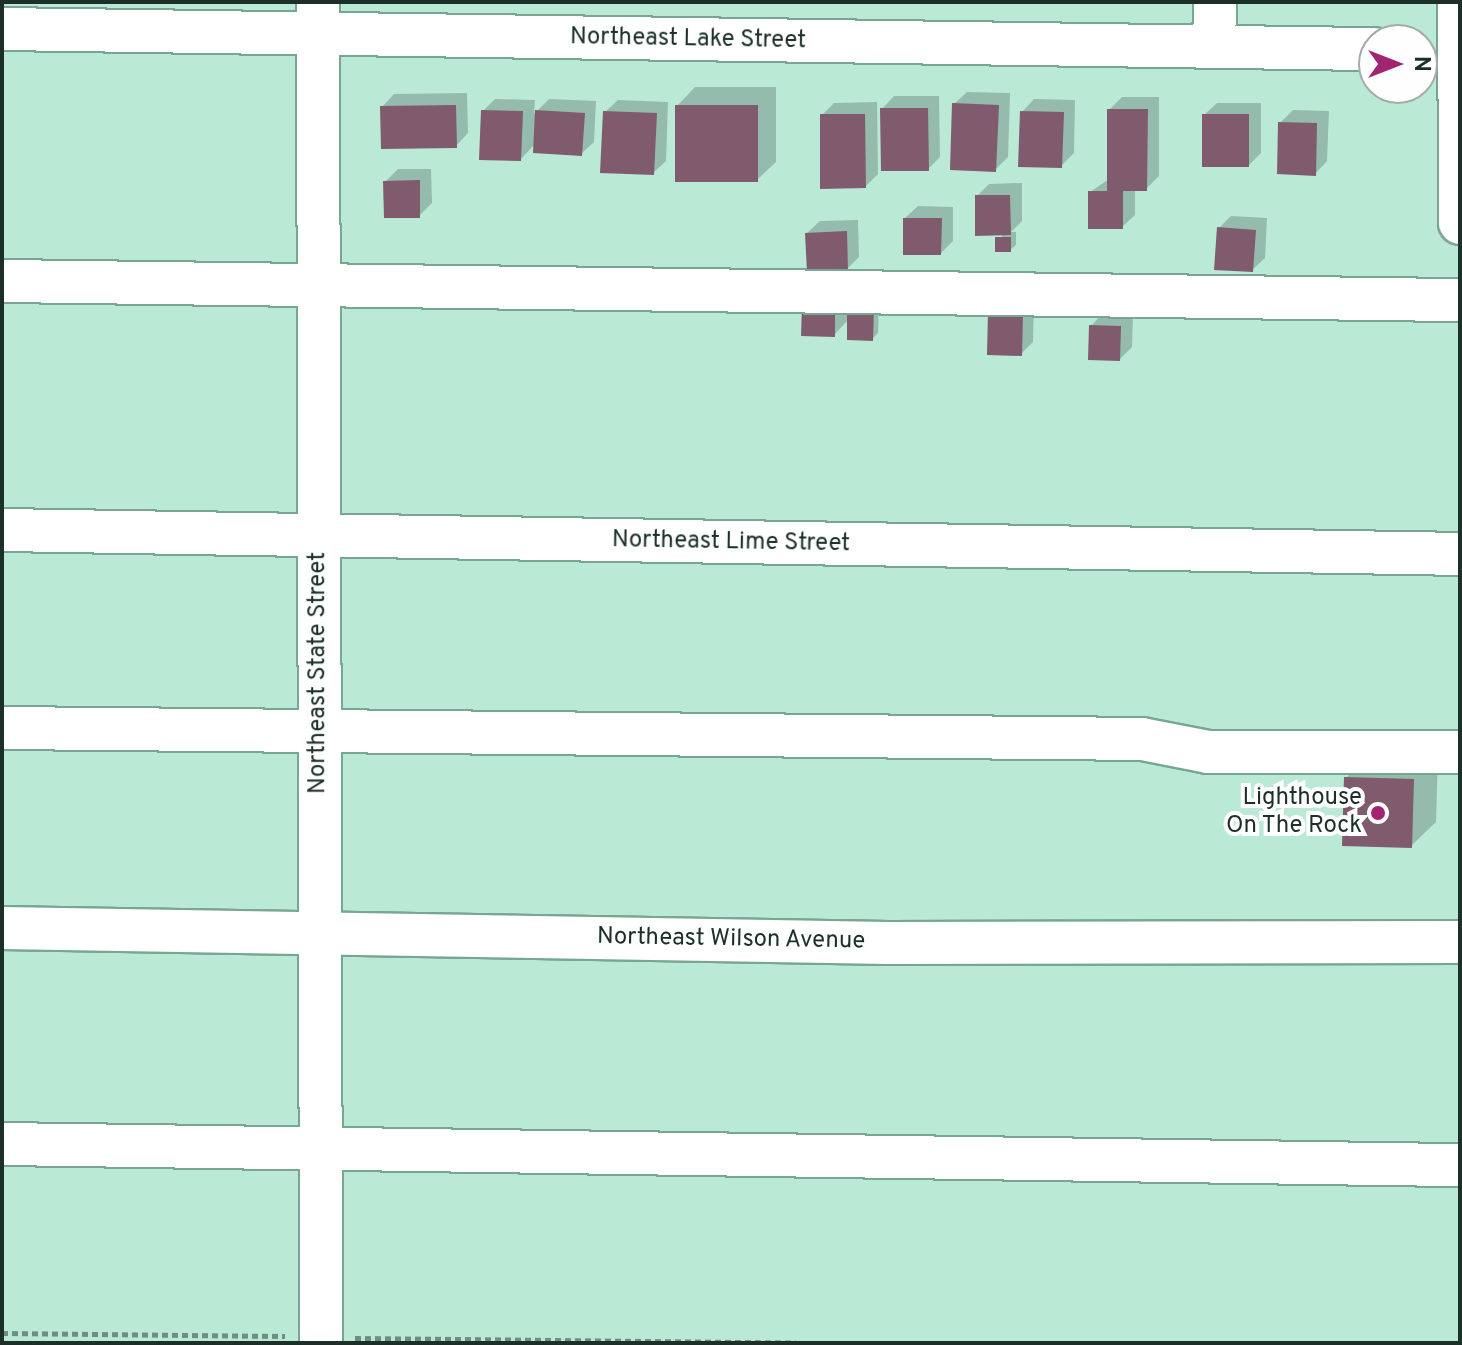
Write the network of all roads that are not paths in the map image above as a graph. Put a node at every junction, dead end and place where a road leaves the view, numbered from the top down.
1 (1215, 2) edge
2 (1459, 2) edge
3 (318, 18) edge
4 (579, 20) edge
5 (2, 29) edge
6 (1214, 47) junction
7 (1358, 49) edge
8 (1438, 50) edge
9 (1459, 51) edge
10 (1460, 223) edge
11 (2, 281) edge
12 (318, 285) junction
13 (1460, 300) edge
14 (2, 530) edge
15 (319, 536) junction
16 (1460, 554) edge
17 (2, 728) edge
18 (319, 732) junction
19 (1460, 752) edge
20 (2, 928) edge
21 (320, 932) junction
22 (1460, 942) edge
23 (2, 1144) edge
24 (320, 1150) junction
25 (1460, 1165) edge
26 (311, 1334) edge

1 - 6 street
2 - 9 street
3 - 4 street, Northeast Lake Street
3 - 5 street, Northeast Lake Street
3 - 12 street, Northeast State Street
4 - 6 street, Northeast Lake Street
6 - 7 street, Northeast Lake Street
8 - 9 street
9 - 10 street
11 - 12 street
12 - 13 street
12 - 15 street, Northeast State Street
14 - 15 street, Northeast Lime Street
15 - 16 street, Northeast Lime Street
15 - 18 street, Northeast State Street
17 - 18 street
18 - 19 street
18 - 21 street, Northeast State Street
20 - 21 street, Northeast Wilson Avenue
21 - 22 street, Northeast Wilson Avenue
21 - 24 street, Northeast State Street
23 - 24 street
24 - 25 street
24 - 26 street, Northeast State Street

